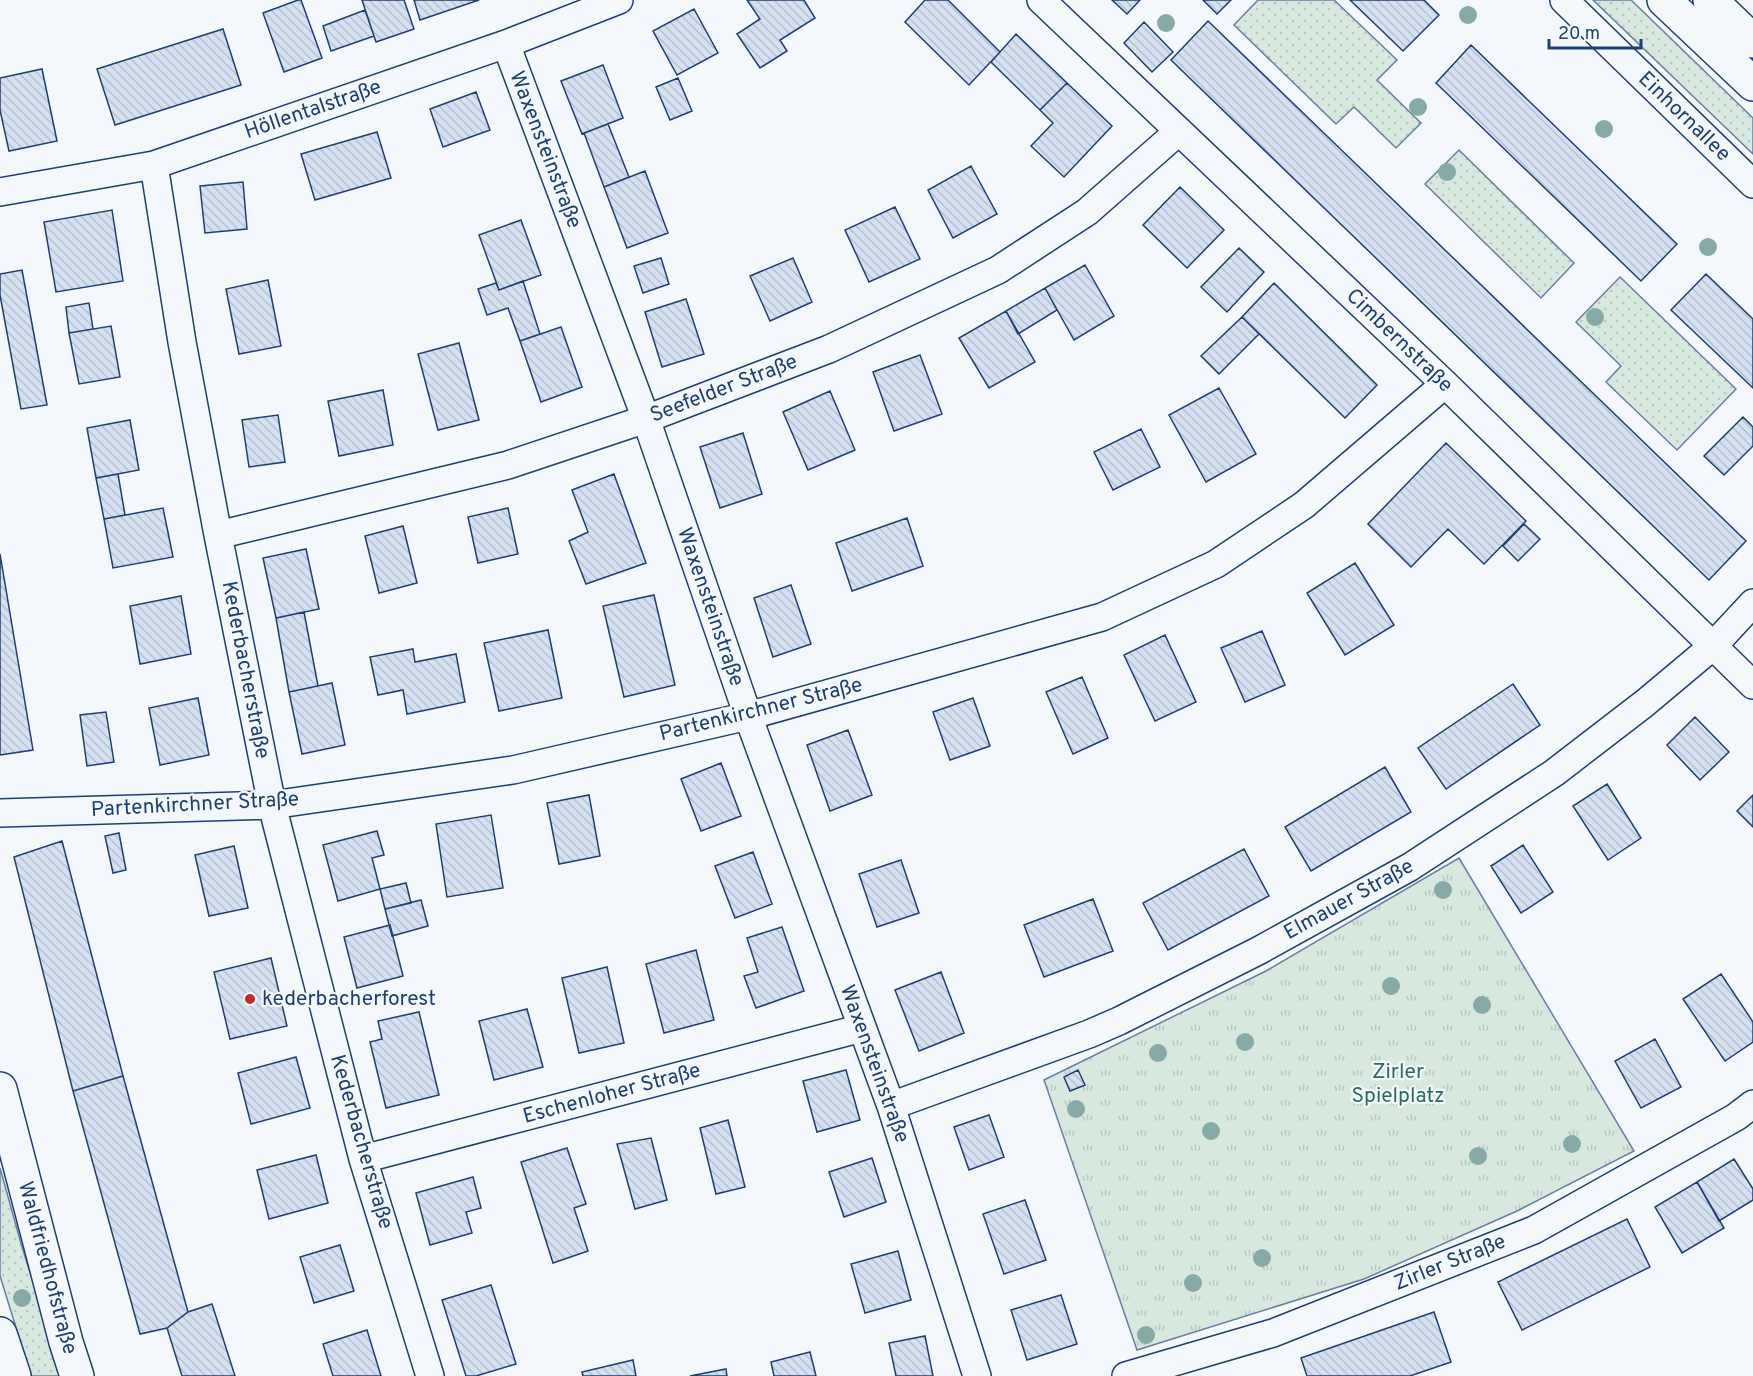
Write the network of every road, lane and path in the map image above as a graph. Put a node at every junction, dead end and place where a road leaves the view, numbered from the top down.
1 (619, 0) edge
2 (1041, 0) edge
3 (1564, 0) edge
4 (1664, 0) edge
5 (1710, 0) edge
6 (1753, 41) edge
7 (506, 44) junction
8 (1753, 84) edge
9 (1179, 131) junction
10 (154, 165) junction
11 (1753, 184) edge
12 (0, 192) edge
13 (1445, 384) junction
14 (646, 419) junction
15 (218, 536) junction
16 (1753, 603) edge
17 (1713, 646) junction
18 (1753, 685) edge
19 (748, 716) junction
20 (272, 805) junction
21 (0, 813) edge
22 (862, 1028) junction
23 (0, 1089) edge
24 (1753, 1104) edge
25 (891, 1106) junction
26 (363, 1159) junction
27 (0, 1334) edge
28 (14, 1376) edge
29 (77, 1376) edge
30 (430, 1376) edge
31 (977, 1376) edge
32 (1126, 1376) edge

1 - 7 street, Höllentalstraße
2 - 9 street, Cimbernstraße
3 - 11 street, Einhornallee
4 - 8 main road
5 - 6 main road
7 - 10 street, Höllentalstraße
7 - 14 street, Waxensteinstraße
9 - 13 street, Cimbernstraße
9 - 14 street, Seefelder Straße
10 - 12 street, Höllentalstraße
10 - 15 street, Kederbacherstraße
13 - 17 street, Cimbernstraße
13 - 19 street, Partenkirchner Straße
14 - 15 street, Seefelder Straße
14 - 19 street, Waxensteinstraße
15 - 20 street, Kederbacherstraße
16 - 17 street, Elmauer Straße
17 - 18 street, Cimbernstraße
17 - 25 street, Elmauer Straße
19 - 20 street, Partenkirchner Straße
19 - 22 street, Waxensteinstraße
20 - 21 street, Partenkirchner Straße
20 - 26 street, Kederbacherstraße
22 - 25 street, Waxensteinstraße
22 - 26 street, Eschenloher Straße
23 - 29 main road, Waldfriedhofstraße
24 - 32 street, Zirler Straße
25 - 31 street, Waxensteinstraße
26 - 30 street, Kederbacherstraße
27 - 28 main road

